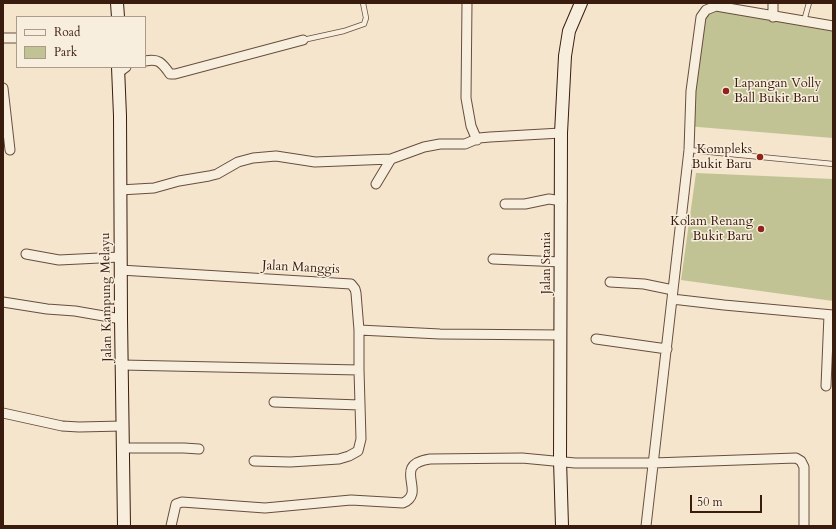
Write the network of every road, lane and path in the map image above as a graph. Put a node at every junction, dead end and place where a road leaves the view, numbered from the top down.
1 (118, 3) edge
2 (363, 3) edge
3 (467, 3) edge
4 (581, 3) edge
5 (773, 3) edge
6 (809, 3) edge
7 (118, 16) edge
8 (773, 17) junction
9 (804, 21) junction
10 (833, 26) edge
11 (3, 38) edge
12 (16, 38) edge
13 (303, 40) joint
14 (146, 61) edge
15 (120, 69) edge
16 (4, 94) edge
17 (561, 133) junction
18 (477, 140) junction
19 (10, 150) dead end
20 (689, 150) junction
21 (391, 159) junction
22 (833, 164) edge
23 (376, 184) dead end
24 (120, 190) junction
25 (562, 201) junction
26 (505, 204) dead end
27 (26, 254) dead end
28 (120, 257) junction
29 (493, 259) dead end
30 (561, 262) junction
31 (120, 270) junction
32 (610, 282) dead end
33 (673, 294) junction
34 (3, 302) edge
35 (831, 315) edge
36 (121, 319) junction
37 (359, 330) junction
38 (561, 335) junction
39 (596, 339) dead end
40 (667, 349) junction
41 (122, 365) junction
42 (359, 370) junction
43 (826, 386) dead end
44 (274, 402) dead end
45 (360, 405) junction
46 (3, 413) edge
47 (123, 426) junction
48 (123, 448) junction
49 (199, 449) dead end
50 (560, 460) junction
51 (254, 461) dead end
52 (653, 463) junction
53 (124, 526) edge
54 (171, 526) edge
55 (562, 526) edge
56 (646, 526) edge
57 (804, 526) edge

1 - 7 street
2 - 13 lane
3 - 18 street
4 - 17 street, Jalan Stania
5 - 8 street
6 - 9 lane
8 - 9 street
8 - 20 street
9 - 10 street
11 - 12 street
13 - 14 street
15 - 24 street, Jalan Kampung Melayu
16 - 19 street
17 - 18 street
17 - 25 street, Jalan Stania
18 - 21 street
20 - 22 lane
20 - 33 street
21 - 23 street
21 - 24 street
24 - 28 street, Jalan Kampung Melayu
25 - 26 street
25 - 30 street, Jalan Stania
27 - 28 street
28 - 31 street, Jalan Kampung Melayu
29 - 30 street
30 - 38 street, Jalan Stania
31 - 36 street, Jalan Kampung Melayu
31 - 37 street, Jalan Manggis
32 - 33 street
33 - 35 street
33 - 40 street
34 - 36 street
35 - 43 street
36 - 41 street, Jalan Kampung Melayu
37 - 38 street
37 - 42 street
38 - 50 street, Jalan Stania
39 - 40 street
40 - 52 street
41 - 42 street
41 - 47 street, Jalan Kampung Melayu
42 - 45 street
44 - 45 street
45 - 51 street
46 - 47 street
47 - 48 street, Jalan Kampung Melayu
48 - 49 street
48 - 53 street, Jalan Kampung Melayu
50 - 52 street
50 - 54 street
50 - 55 street, Jalan Stania
52 - 56 street
52 - 57 street

